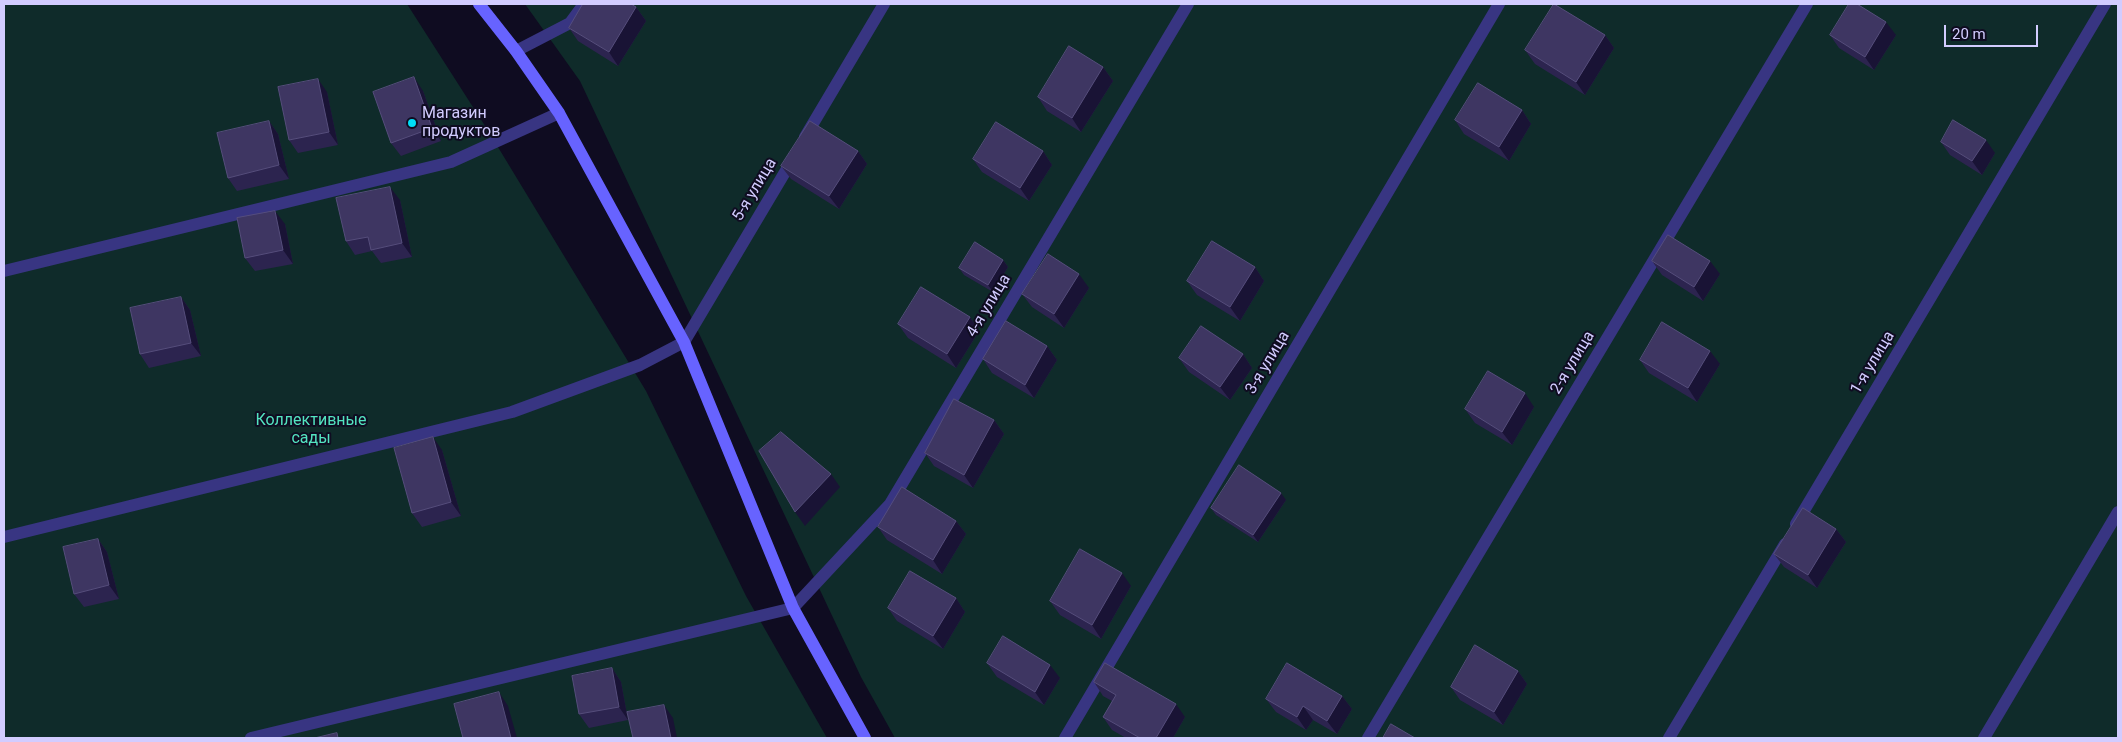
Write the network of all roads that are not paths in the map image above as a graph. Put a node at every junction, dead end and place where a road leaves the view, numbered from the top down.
1 (479, 4) edge
2 (584, 4) edge
3 (884, 4) edge
4 (1188, 4) edge
5 (1499, 4) edge
6 (1807, 4) edge
7 (2104, 4) edge
8 (516, 51) junction
9 (559, 113) junction
10 (4, 271) edge
11 (684, 342) junction
12 (2118, 512) edge
13 (4, 537) edge
14 (793, 608) junction
15 (251, 738) edge
16 (865, 738) edge
17 (1065, 738) edge
18 (1368, 738) edge
19 (1669, 738) edge
20 (1984, 738) edge

1 - 8 street
2 - 8 lane
3 - 11 lane, 5-я улица
4 - 14 lane, 4-я улица
5 - 17 lane, 3-я улица
6 - 18 lane, 2-я улица
7 - 19 lane, 1-я улица
8 - 9 street
9 - 10 lane
9 - 11 street
11 - 13 lane
11 - 14 street
12 - 20 lane
14 - 15 lane
14 - 16 street

